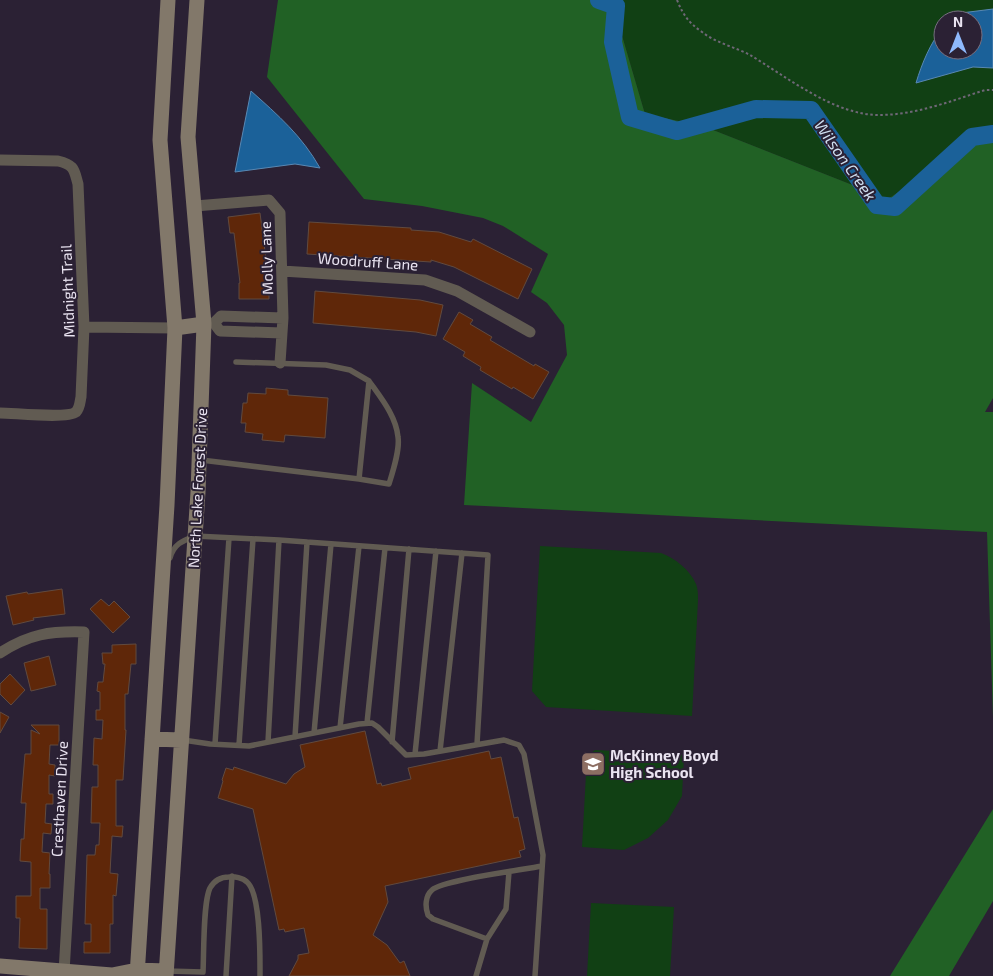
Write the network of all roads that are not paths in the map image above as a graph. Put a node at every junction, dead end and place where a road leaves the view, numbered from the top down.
1 (168, 0) edge
2 (197, 0) edge
3 (0, 160) edge
4 (195, 206) junction
5 (282, 271) junction
6 (283, 318) junction
7 (209, 324) junction
8 (84, 327) junction
9 (175, 328) junction
10 (530, 332) dead end
11 (282, 333) junction
12 (236, 362) dead end
13 (280, 364) junction
14 (369, 381) junction
15 (0, 413) edge
16 (199, 460) junction
17 (359, 479) junction
18 (195, 536) junction
19 (229, 538) junction
20 (253, 539) junction
21 (279, 540) junction
22 (307, 542) junction
23 (331, 544) junction
24 (359, 546) junction
25 (385, 548) junction
26 (409, 549) junction
27 (436, 551) junction
28 (462, 553) junction
29 (162, 585) junction
30 (0, 653) edge
31 (367, 723) junction
32 (340, 728) junction
33 (314, 733) junction
34 (295, 737) junction
35 (152, 739) junction
36 (181, 740) junction
37 (268, 742) junction
38 (392, 742) junction
39 (215, 744) junction
40 (477, 744) junction
41 (239, 745) junction
42 (440, 751) junction
43 (414, 754) junction
44 (542, 866) junction
45 (509, 872) junction
46 (232, 876) junction
47 (487, 939) junction
48 (0, 966) edge
49 (64, 972) junction
50 (137, 973) edge
51 (166, 973) edge
52 (203, 974) edge
53 (112, 976) edge
54 (226, 976) edge
55 (260, 976) edge
56 (476, 976) edge
57 (535, 976) edge

1 - 9 main road, North Lake Forest Drive
2 - 4 main road, North Lake Forest Drive
3 - 8 street, Midnight Trail
4 - 5 street, Molly Lane
4 - 7 main road, North Lake Forest Drive
5 - 6 street, Molly Lane
5 - 10 street, Woodruff Lane
6 - 7 street
6 - 11 street, Molly Lane
7 - 9 main road
7 - 11 street
7 - 16 main road, North Lake Forest Drive
8 - 9 street
8 - 15 street, Midnight Trail
9 - 29 main road, North Lake Forest Drive
11 - 13 street, Molly Lane
12 - 13 lane
13 - 14 lane
14 - 17 lane
14 - 17 lane
16 - 17 lane
16 - 18 main road, North Lake Forest Drive
18 - 19 lane
18 - 29 lane
18 - 36 main road, North Lake Forest Drive
19 - 20 lane
19 - 39 lane
20 - 21 lane
20 - 41 lane
21 - 22 lane
21 - 37 lane
22 - 23 lane
22 - 34 lane
23 - 24 lane
23 - 33 lane
24 - 25 lane
24 - 32 lane
25 - 26 lane
25 - 31 lane
26 - 27 lane
26 - 38 lane
27 - 28 lane
27 - 43 lane
28 - 40 lane
28 - 42 lane
29 - 35 main road, North Lake Forest Drive
30 - 49 street, Cresthaven Drive
31 - 32 lane
31 - 38 lane
32 - 33 lane
33 - 34 lane
34 - 37 lane
35 - 36 main road
35 - 50 main road, North Lake Forest Drive
36 - 39 lane
36 - 51 main road, North Lake Forest Drive
37 - 41 lane
38 - 43 lane
39 - 41 lane
40 - 42 lane
40 - 44 lane
42 - 43 lane
44 - 45 lane
44 - 57 lane
45 - 47 lane
45 - 47 lane
46 - 52 lane
46 - 54 lane
46 - 55 lane
47 - 56 lane
48 - 49 main road
49 - 53 main road
50 - 51 main road
50 - 53 main road
51 - 52 lane

